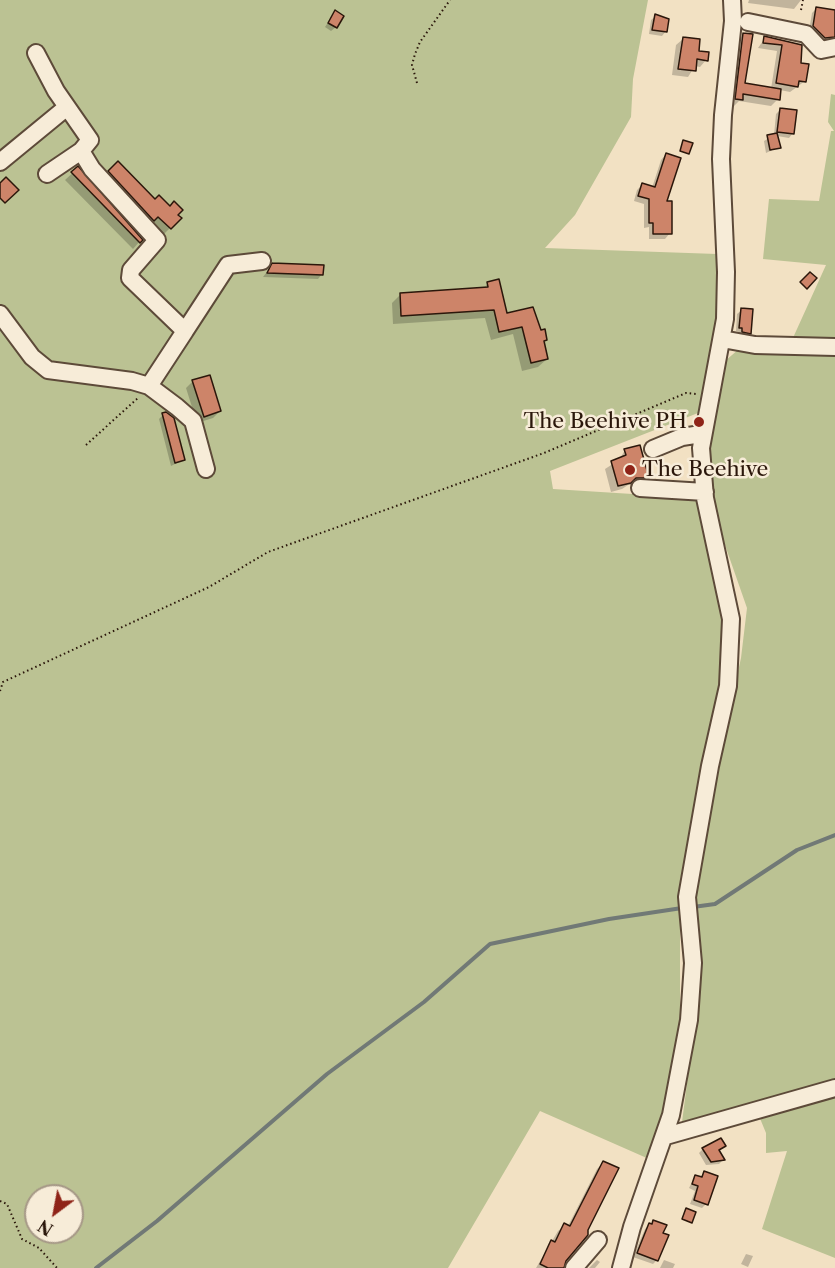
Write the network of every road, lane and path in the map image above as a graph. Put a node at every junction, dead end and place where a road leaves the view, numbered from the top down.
1 (450, 0) edge
2 (732, 0) edge
3 (803, 0) edge
4 (801, 10) dead end
5 (748, 22) dead end
6 (835, 47) edge
7 (36, 53) dead end
8 (417, 83) dead end
9 (67, 107) junction
10 (81, 151) junction
11 (0, 162) edge
12 (47, 174) dead end
13 (262, 261) dead end
14 (0, 314) edge
15 (184, 331) junction
16 (722, 339) junction
17 (835, 347) edge
18 (148, 386) junction
19 (710, 396) junction
20 (701, 434) junction
21 (86, 445) dead end
22 (653, 449) dead end
23 (206, 469) dead end
24 (640, 488) dead end
25 (705, 492) junction
26 (0, 678) edge
27 (3, 682) junction
28 (0, 691) edge
29 (835, 1088) edge
30 (666, 1136) junction
31 (0, 1201) edge
32 (598, 1240) dead end
33 (57, 1268) edge
34 (574, 1268) edge
35 (621, 1268) edge

1 - 8 path
2 - 16 street
3 - 4 path
5 - 6 street
7 - 9 street
9 - 10 street
9 - 11 street
10 - 12 street
10 - 15 street
13 - 15 street
14 - 18 street
15 - 18 street
16 - 17 street
16 - 19 street
18 - 21 path
18 - 23 street
19 - 20 street
19 - 27 path
20 - 22 street
20 - 25 street
24 - 25 street
25 - 30 street
26 - 27 path
27 - 28 path
29 - 30 street
30 - 35 street
31 - 33 path
32 - 34 street

